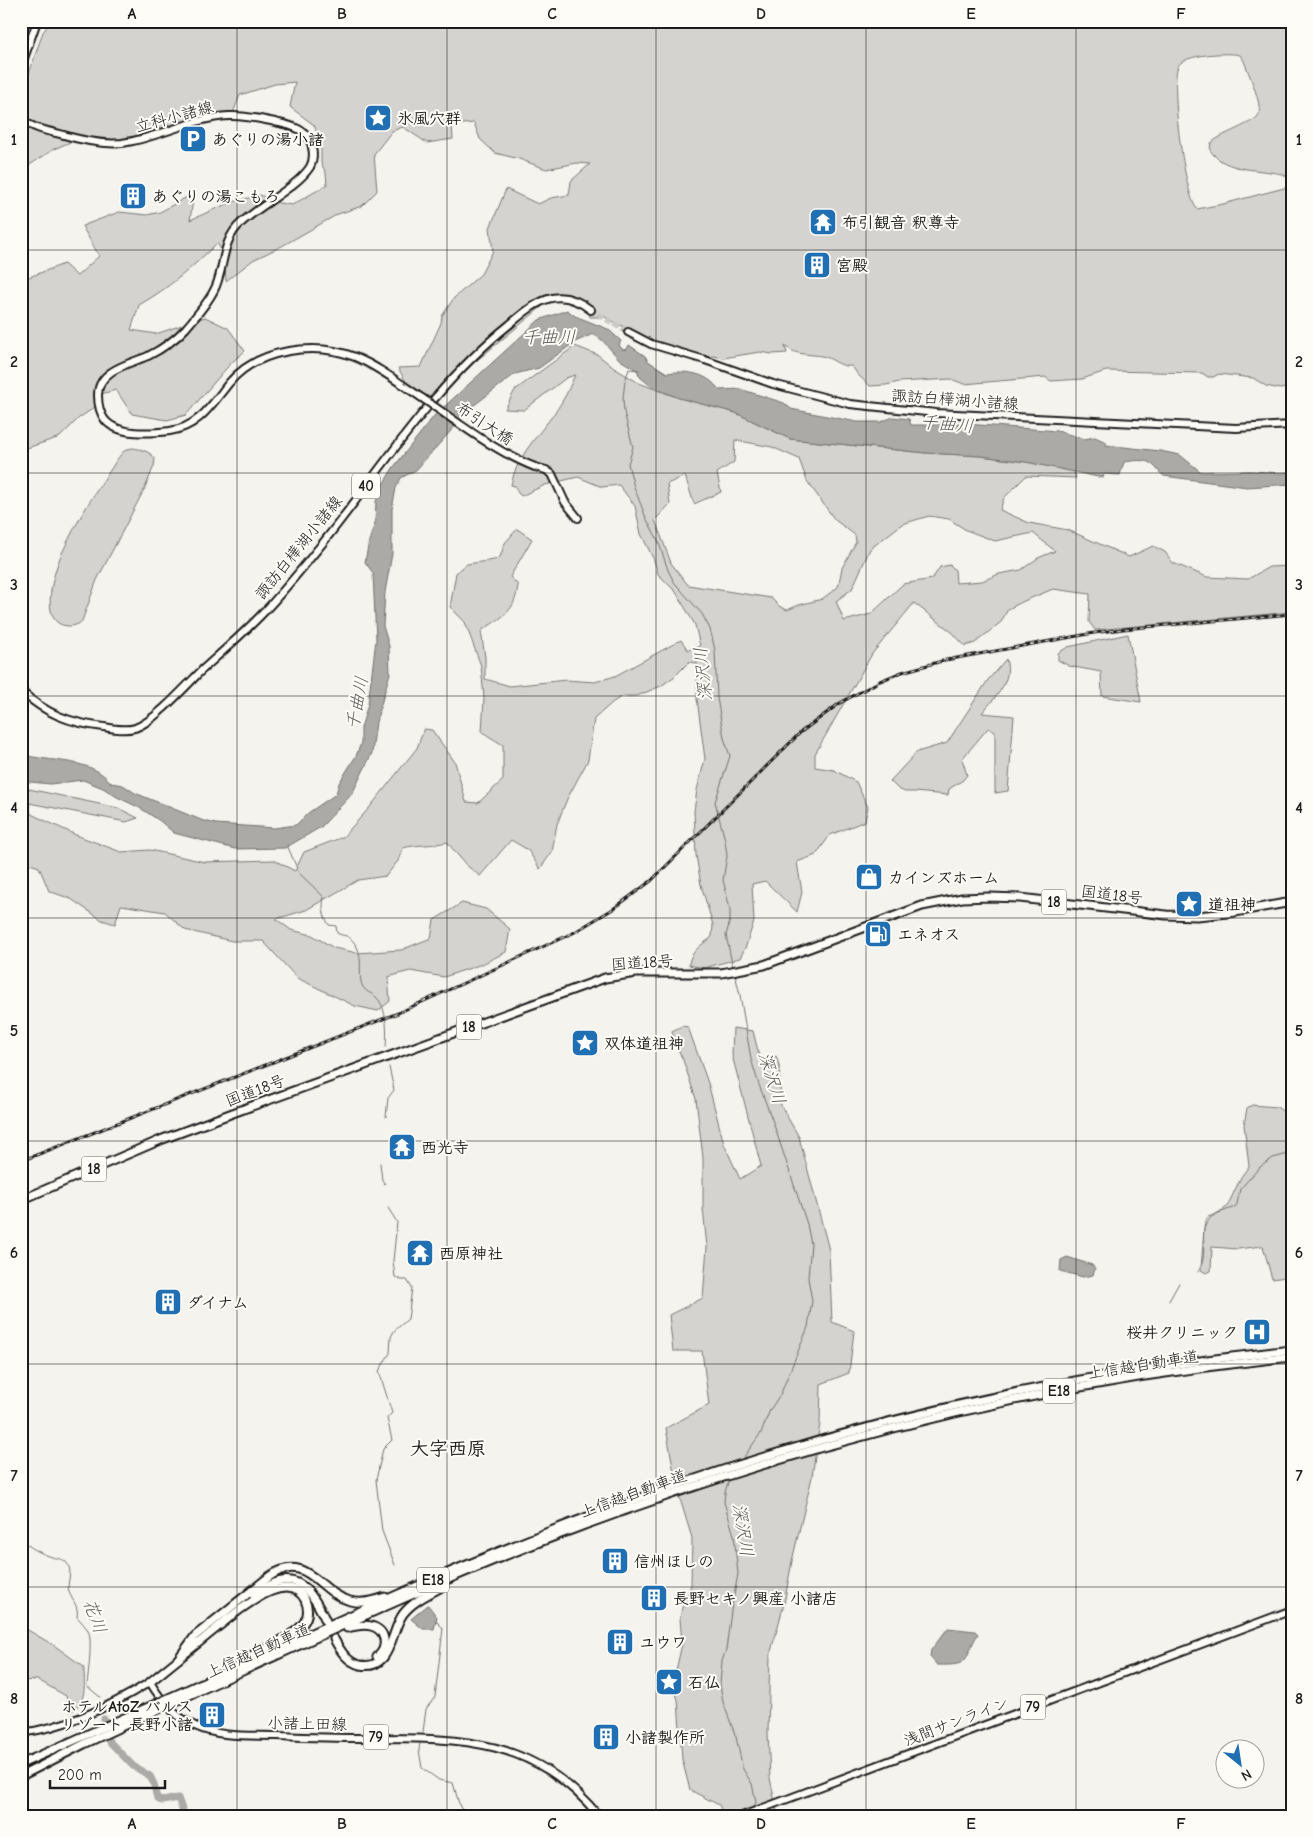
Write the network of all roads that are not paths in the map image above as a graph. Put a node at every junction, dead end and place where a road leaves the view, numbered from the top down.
1 (37, 21) edge
2 (21, 67) edge
3 (21, 119) edge
4 (590, 310) tunnel mouth
5 (628, 332) tunnel mouth
6 (422, 398) joint
7 (1292, 425) edge
8 (578, 518) dead end
9 (21, 691) edge
10 (1292, 902) edge
11 (21, 1200) edge
12 (1292, 1350) edge
13 (1292, 1357) edge
14 (830, 1442) junction
15 (703, 1480) junction
16 (501, 1558) junction
17 (473, 1562) junction
18 (256, 1587) junction
19 (1292, 1610) edge
20 (226, 1620) junction
21 (178, 1659) junction
22 (264, 1662) junction
23 (150, 1682) junction
24 (187, 1689) junction
25 (172, 1700) junction
26 (21, 1733) edge
27 (21, 1764) edge
28 (21, 1776) edge
29 (599, 1816) edge
30 (742, 1816) edge

1 - 2 main road
3 - 6 main road, 立科小諸線
4 - 9 main road, 諏訪白樺湖小諸線 / 40
5 - 7 main road, 諏訪白樺湖小諸線
6 - 8 main road, 布引大橋, bridge
10 - 11 highway, 国道18号 / 18
12 - 14 highway, 上信越自動車道 / E18
13 - 14 highway, 上信越自動車道 / E18
14 - 15 highway, 上信越自動車道 / E18
15 - 16 highway, 上信越自動車道 / E18
15 - 17 highway, 上信越自動車道 / E18
16 - 22 highway, 上信越自動車道 / E18
16 - 22 highway
17 - 18 highway
17 - 24 highway, 上信越自動車道 / E18
18 - 20 highway
18 - 21 highway
19 - 30 main road, 浅間サンライン / 79
20 - 21 highway
20 - 24 highway
21 - 23 highway
22 - 25 highway, 上信越自動車道 / E18
23 - 26 main road
23 - 29 main road, 小諸上田線 / 79
24 - 25 highway, 上信越自動車道 / E18
25 - 27 highway, 上信越自動車道 / E18, bridge
25 - 28 highway, 上信越自動車道 / E18, bridge

